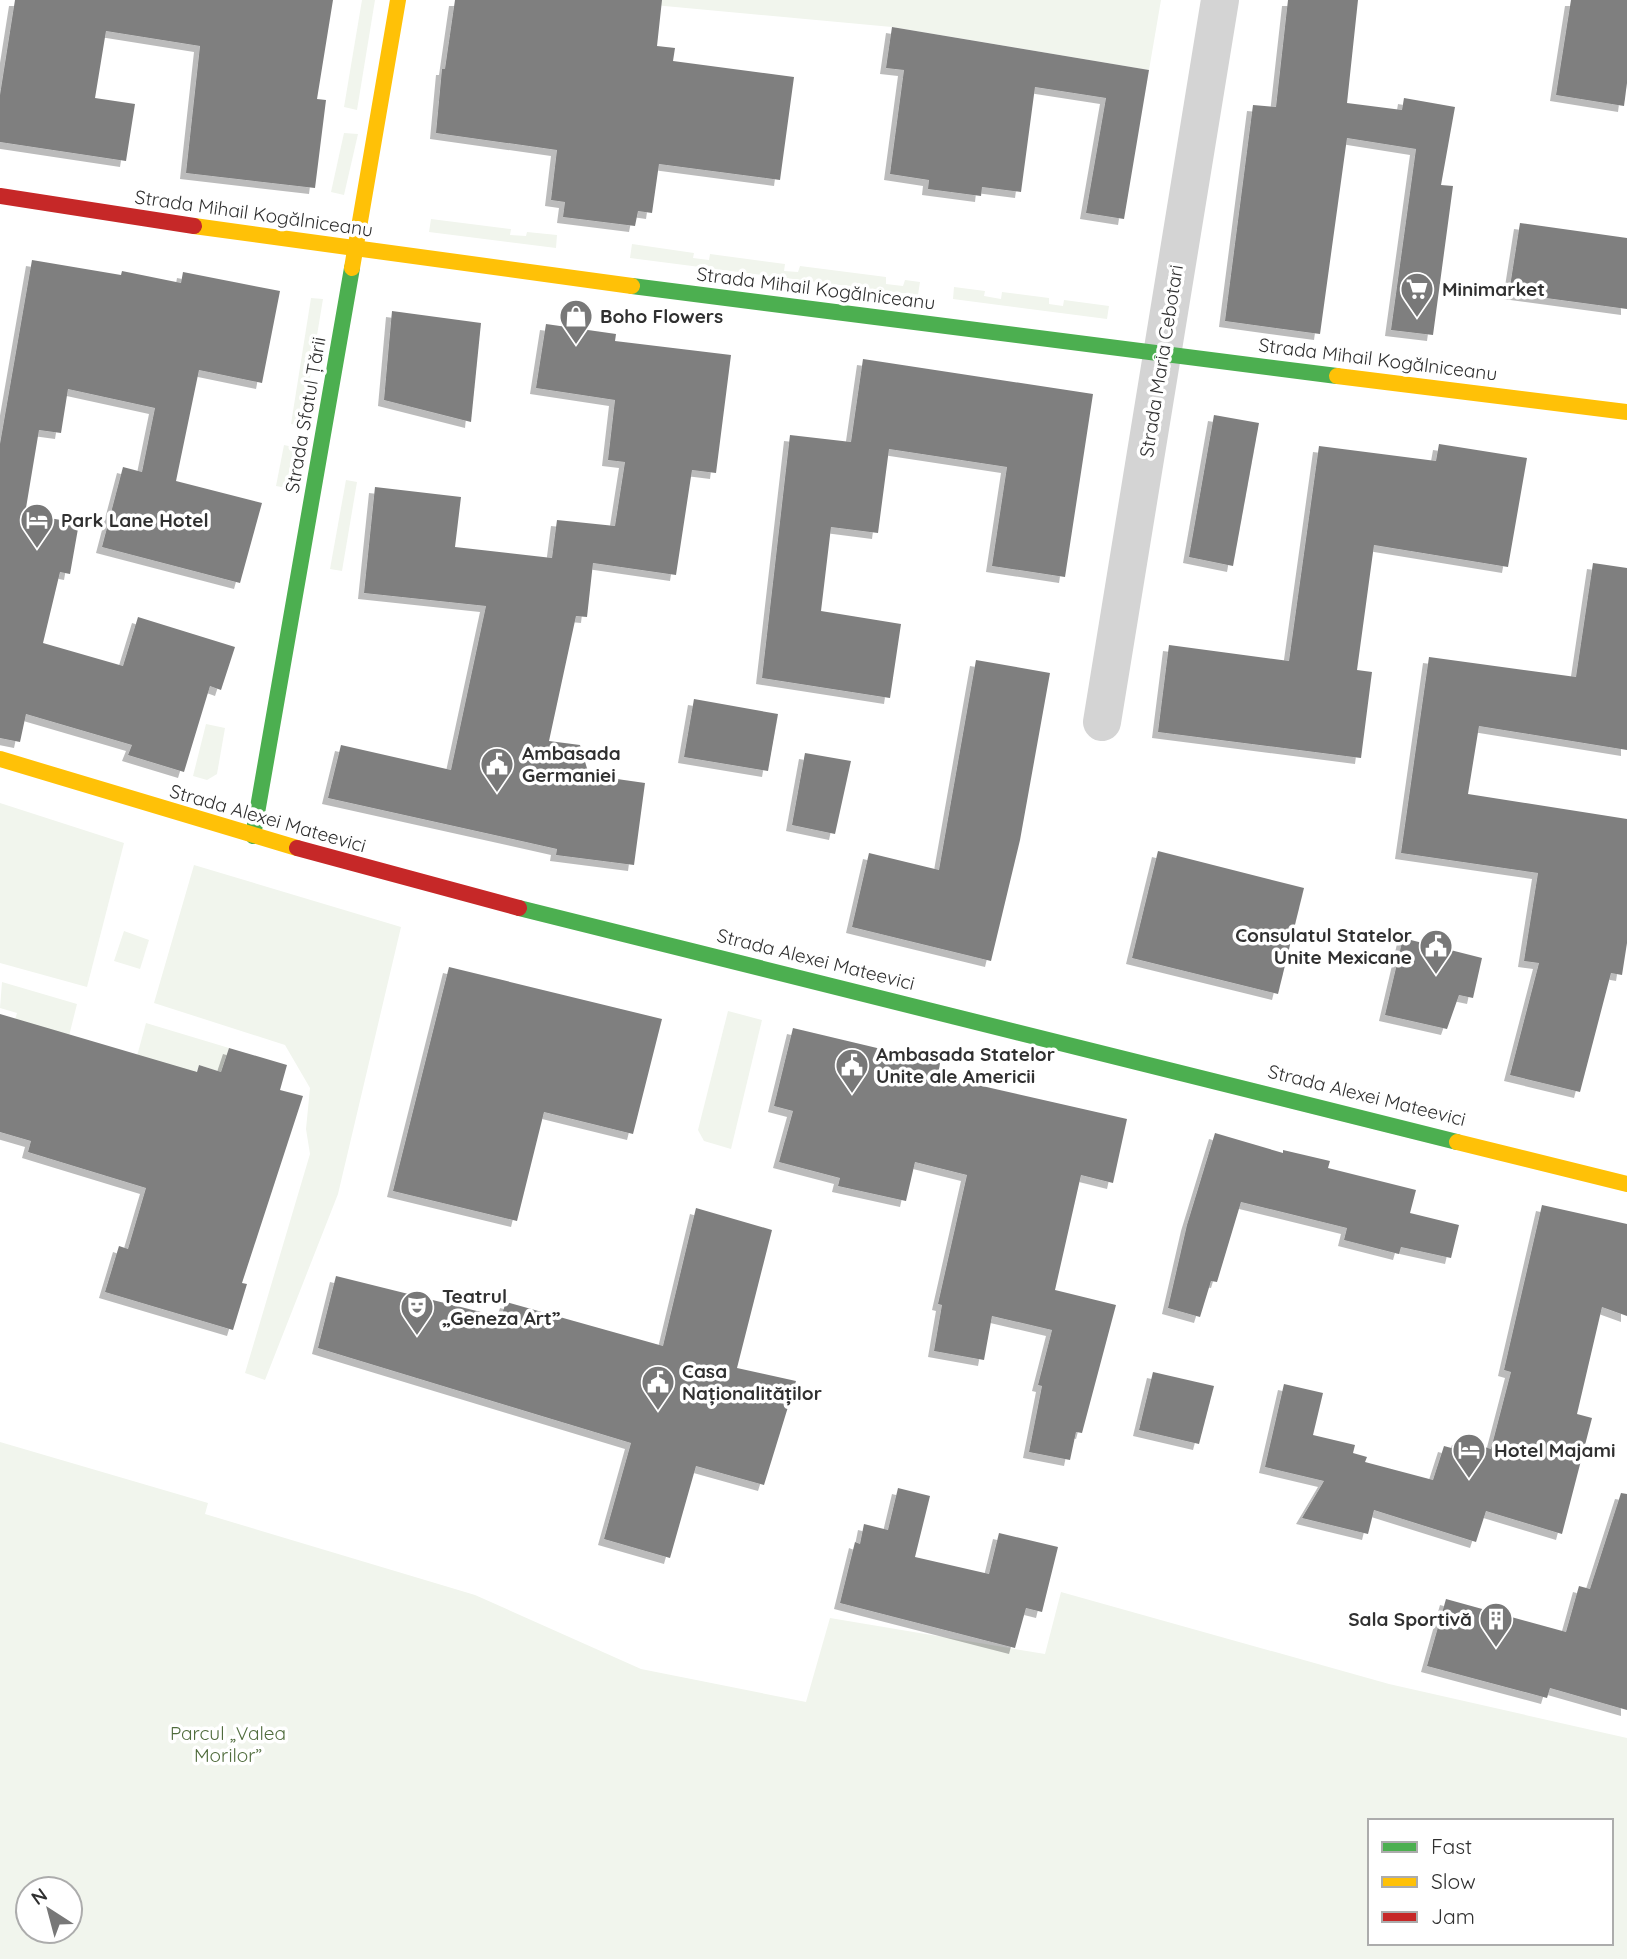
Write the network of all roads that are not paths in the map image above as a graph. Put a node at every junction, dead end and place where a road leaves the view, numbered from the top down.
1 (398, 0) edge
2 (1220, 0) edge
3 (0, 197) edge
4 (355, 250) junction
5 (1162, 355) junction
6 (1627, 412) edge
7 (1102, 722) dead end
8 (0, 759) edge
9 (253, 836) junction
10 (1627, 1184) edge

1 - 4 main road, Strada Sfatul Țării
2 - 5 street, Strada Maria Cebotari
3 - 4 main road, Strada Mihail Kogălniceanu
4 - 5 main road, Strada Mihail Kogălniceanu
4 - 9 main road, Strada Sfatul Țării
5 - 6 main road, Strada Mihail Kogălniceanu
5 - 7 street, Strada Maria Cebotari
8 - 9 main road, Strada Alexei Mateevici
9 - 10 main road, Strada Alexei Mateevici

